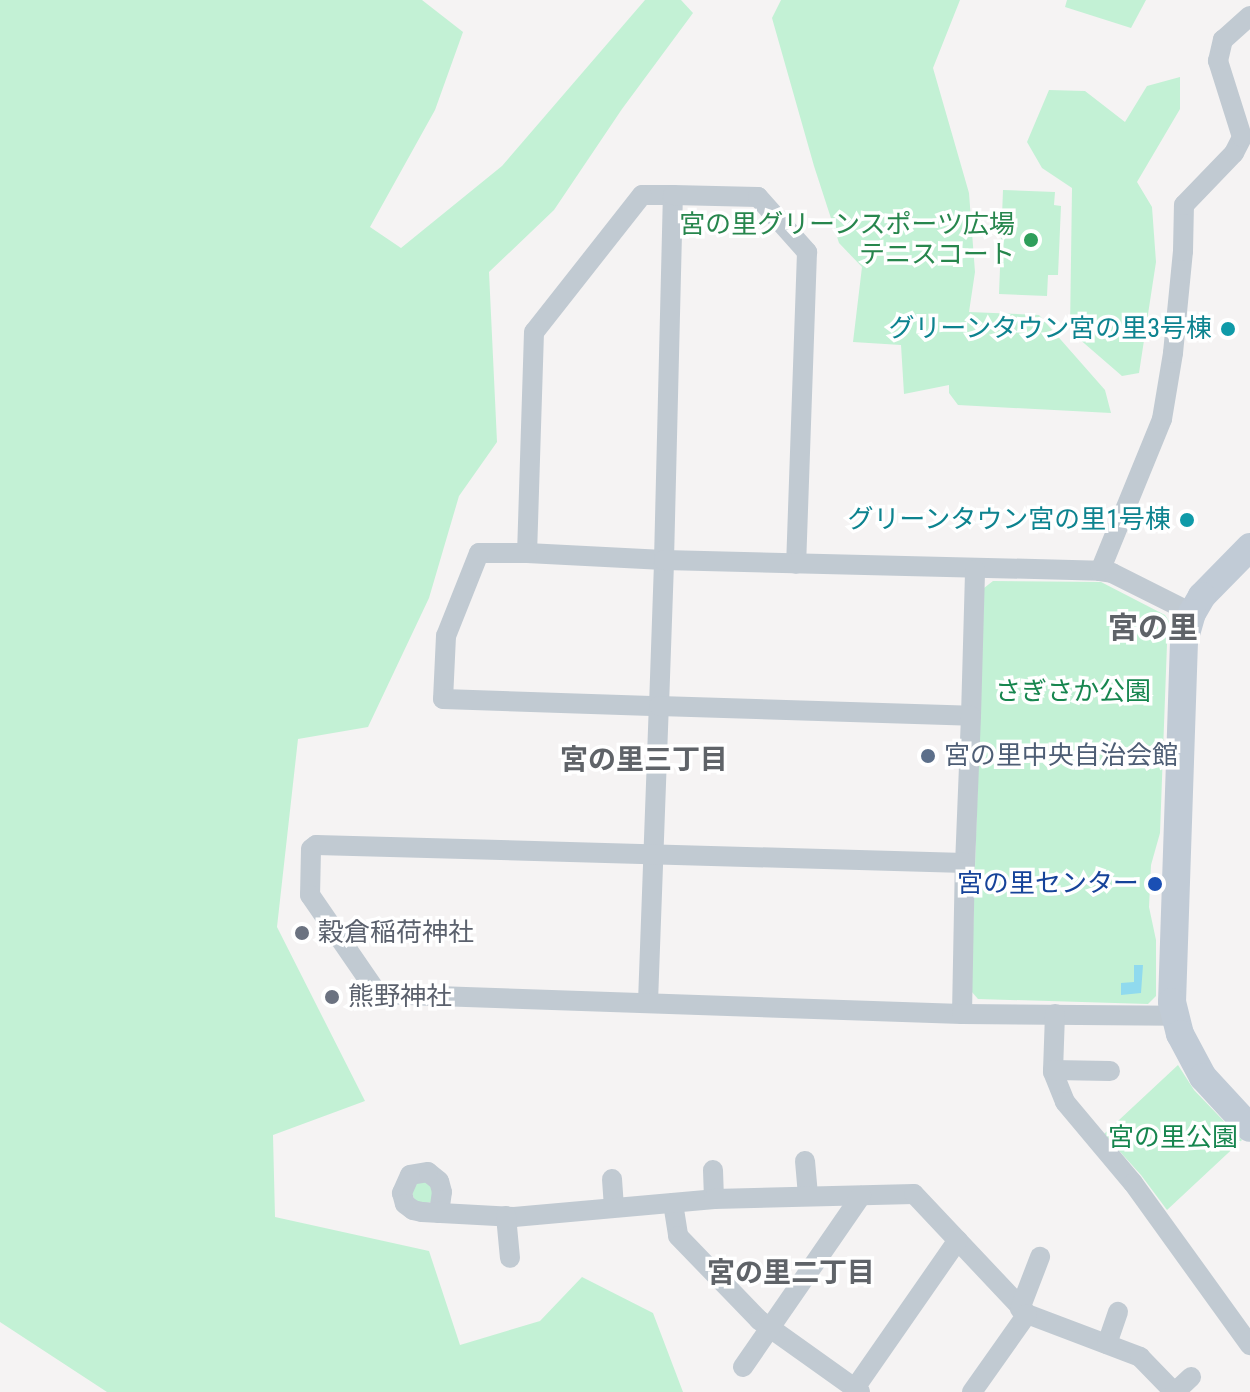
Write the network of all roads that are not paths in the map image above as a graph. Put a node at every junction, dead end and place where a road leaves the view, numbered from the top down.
1 (1250, 16) edge
2 (673, 195) junction
3 (1250, 547) edge
4 (527, 553) junction
5 (664, 560) junction
6 (796, 564) junction
7 (975, 570) junction
8 (1100, 571) junction
9 (1192, 613) junction
10 (659, 706) junction
11 (971, 716) junction
12 (655, 854) junction
13 (965, 863) junction
14 (648, 1002) junction
15 (962, 1014) junction
16 (1055, 1014) junction
17 (1174, 1016) junction
18 (1053, 1070) junction
19 (1110, 1071) dead end
20 (1250, 1128) edge
21 (805, 1161) dead end
22 (713, 1170) dead end
23 (612, 1179) dead end
24 (808, 1196) junction
25 (861, 1196) junction
26 (714, 1199) junction
27 (673, 1203) junction
28 (614, 1207) junction
29 (439, 1213) dead end
30 (506, 1216) junction
31 (958, 1240) junction
32 (1040, 1257) dead end
33 (510, 1258) dead end
34 (1023, 1311) junction
35 (1118, 1312) dead end
36 (769, 1329) junction
37 (1107, 1344) junction
38 (1250, 1345) edge
39 (743, 1367) dead end
40 (1191, 1377) dead end
41 (857, 1390) edge
42 (972, 1392) edge
43 (1174, 1392) edge

1 - 8 street
2 - 4 street
2 - 5 street
2 - 6 street
3 - 9 street
4 - 5 street
4 - 10 street
5 - 6 street
5 - 10 street
6 - 7 street
7 - 8 street
7 - 11 street
8 - 9 street
9 - 17 street
10 - 11 street
10 - 12 street
11 - 13 street
12 - 13 street
12 - 14 street
12 - 14 street
13 - 15 street
14 - 15 street
15 - 16 street
16 - 17 street
16 - 18 street
17 - 20 street
18 - 19 street
18 - 38 street
21 - 24 street
22 - 26 street
23 - 28 street
24 - 25 street
24 - 26 street
25 - 31 street
25 - 36 street
26 - 27 street
27 - 28 street
27 - 36 street
28 - 30 street
29 - 30 street
30 - 33 street
31 - 34 street
31 - 41 street
32 - 34 street
34 - 37 street
34 - 42 street
35 - 37 street
36 - 39 street
36 - 41 street
37 - 43 street
40 - 43 street

